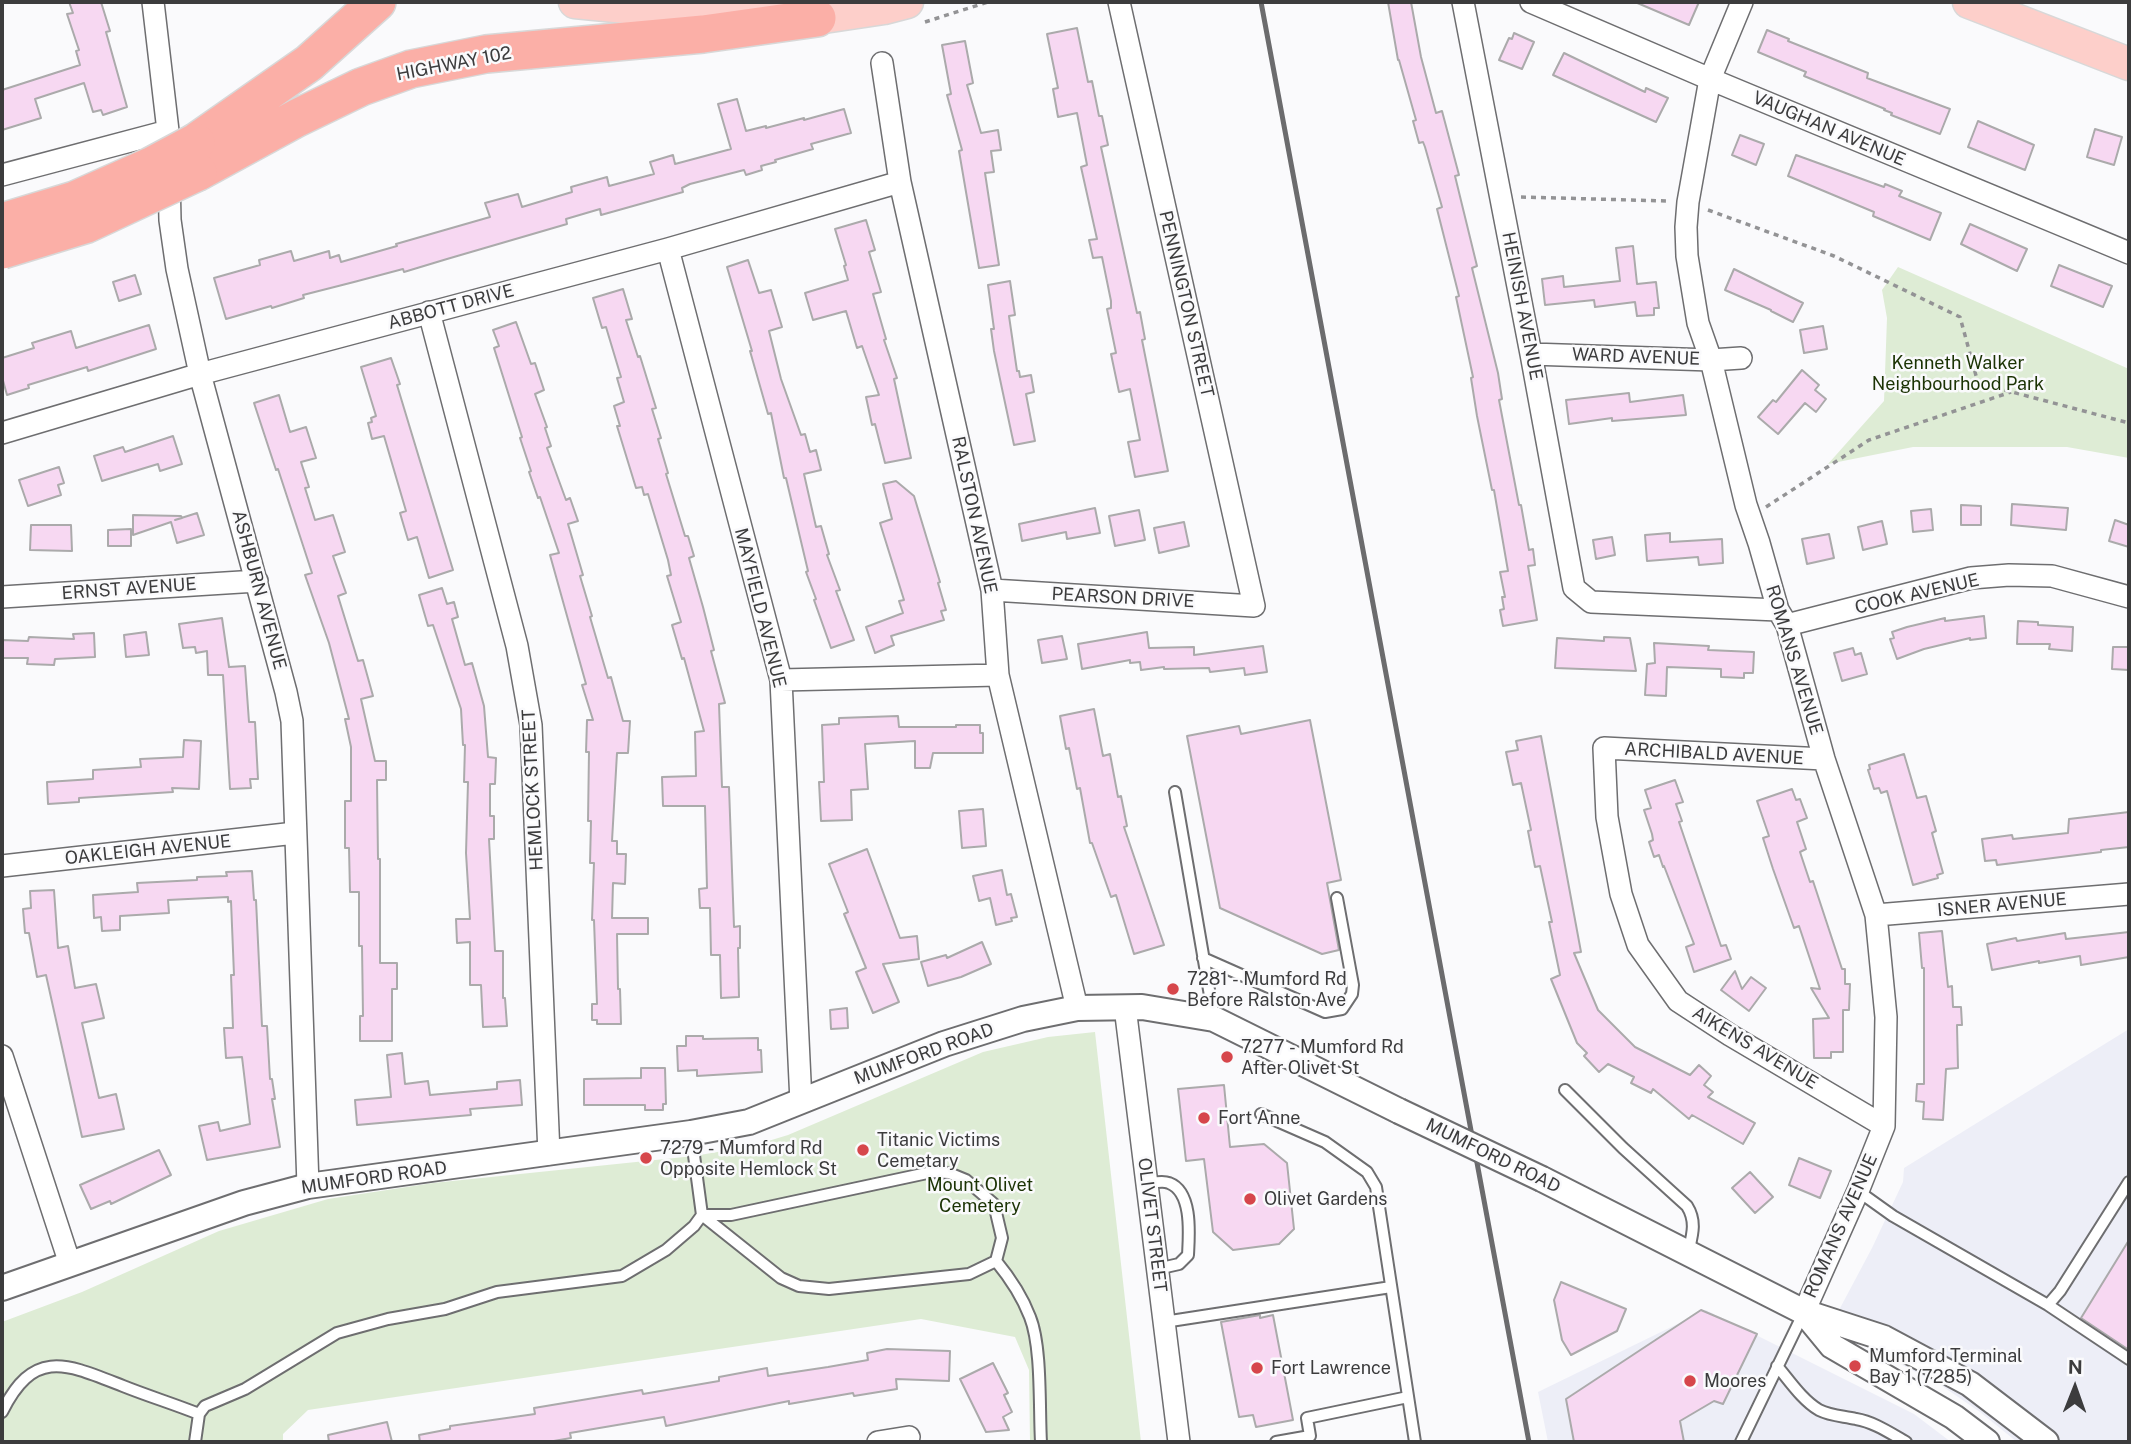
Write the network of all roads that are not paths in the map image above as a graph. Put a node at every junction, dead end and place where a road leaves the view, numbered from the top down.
1 (153, 2) edge
2 (377, 2) edge
3 (575, 2) edge
4 (1119, 2) edge
5 (1463, 2) edge
6 (1531, 2) edge
7 (1742, 2) edge
8 (1969, 2) edge
9 (899, 9) edge
10 (817, 18) junction
11 (882, 63) dead end
12 (2129, 64) edge
13 (1710, 79) junction
14 (187, 148) junction
15 (2, 175) edge
16 (900, 182) junction
17 (2, 222) edge
18 (668, 249) junction
19 (2, 250) edge
20 (2129, 253) edge
21 (429, 312) junction
22 (1531, 354) junction
23 (1741, 358) dead end
24 (1711, 360) junction
25 (200, 374) junction
26 (2, 433) edge
27 (257, 581) junction
28 (992, 590) junction
29 (2, 597) edge
30 (2129, 597) edge
31 (1591, 602) joint
32 (1254, 606) joint
33 (1782, 618) junction
34 (998, 675) junction
35 (781, 680) junction
36 (1604, 748) joint
37 (1824, 759) junction
38 (1175, 792) dead end
39 (295, 833) junction
40 (2, 866) edge
41 (2129, 894) edge
42 (1336, 898) dead end
43 (1876, 915) junction
44 (1203, 958) junction
45 (1125, 1007) junction
46 (1077, 1008) junction
47 (1214, 1019) junction
48 (2, 1056) edge
49 (1565, 1090) dead end
50 (8, 1098) edge
51 (801, 1102) junction
52 (1261, 1114) dead end
53 (1884, 1126) junction
54 (691, 1133) junction
55 (549, 1154) junction
56 (2129, 1182) edge
57 (1146, 1184) junction
58 (308, 1186) junction
59 (1858, 1191) junction
60 (702, 1214) junction
61 (1688, 1253) junction
62 (996, 1261) junction
63 (69, 1264) junction
64 (1157, 1269) junction
65 (1391, 1287) junction
66 (2, 1288) edge
67 (2048, 1305) junction
68 (1804, 1312) junction
69 (1164, 1322) junction
70 (2129, 1359) edge
71 (1777, 1366) junction
72 (1408, 1396) junction
73 (2, 1412) edge
74 (199, 1414) junction
75 (909, 1437) dead end
76 (195, 1442) edge
77 (878, 1442) edge
78 (1041, 1442) edge
79 (1179, 1442) edge
80 (1276, 1442) edge
81 (1415, 1442) edge
82 (1741, 1442) edge
83 (1906, 1442) edge
84 (1987, 1442) edge
85 (2046, 1442) edge

1 - 14 street, ASHBURN AVENUE
2 - 14 highway, HIGHWAY 102
3 - 10 main road
4 - 32 street, PENNINGTON STREET
5 - 22 street, HEINISH AVENUE
6 - 13 street, VAUGHAN AVENUE
7 - 13 street, ROMANS AVENUE
8 - 12 main road
9 - 10 main road
10 - 14 highway, HIGHWAY 102
11 - 16 street, RALSTON AVENUE
13 - 20 street, VAUGHAN AVENUE
13 - 24 street, ROMANS AVENUE
14 - 15 street
14 - 17 highway, HIGHWAY 102, bridge
14 - 19 highway, HIGHWAY 102, bridge
14 - 25 street, ASHBURN AVENUE
16 - 18 street, ABBOTT DRIVE
16 - 28 street, RALSTON AVENUE
18 - 21 street, ABBOTT DRIVE
18 - 35 street, MAYFIELD AVENUE
21 - 25 street, ABBOTT DRIVE
21 - 55 street, HEMLOCK STREET
22 - 24 street, WARD AVENUE
22 - 31 street, HEINISH AVENUE
23 - 24 street, WARD AVENUE
24 - 33 street, ROMANS AVENUE
25 - 26 street, ABBOTT DRIVE
25 - 27 street, ASHBURN AVENUE
27 - 29 street, ERNST AVENUE
27 - 39 street, ASHBURN AVENUE
28 - 32 street, PEARSON DRIVE
28 - 34 street, RALSTON AVENUE
30 - 33 street, COOK AVENUE
31 - 33 street, COOK AVENUE
33 - 37 street, ROMANS AVENUE
34 - 35 street
34 - 46 street, RALSTON AVENUE
35 - 51 street, MAYFIELD AVENUE
36 - 37 street, ARCHIBALD AVENUE
36 - 53 street, AIKENS AVENUE
37 - 43 street, ROMANS AVENUE
38 - 44 lane
39 - 40 street, OAKLEIGH AVENUE
39 - 58 street, ASHBURN AVENUE
41 - 43 street, ISNER AVENUE
42 - 44 lane
43 - 53 street, ROMANS AVENUE
44 - 47 lane
45 - 46 street, MUMFORD ROAD
45 - 47 street, MUMFORD ROAD
45 - 57 street, OLIVET STREET
46 - 51 street, MUMFORD ROAD
47 - 61 street, MUMFORD ROAD, bridge
48 - 50 street
49 - 61 lane
50 - 63 street
51 - 54 street, MUMFORD ROAD
52 - 65 lane
53 - 59 street, ROMANS AVENUE
54 - 55 street, MUMFORD ROAD
54 - 60 lane
55 - 58 street, MUMFORD ROAD
56 - 67 lane
57 - 64 street, OLIVET STREET
57 - 64 lane
58 - 63 street, MUMFORD ROAD
59 - 67 lane
59 - 68 street, ROMANS AVENUE
60 - 62 lane
60 - 62 lane
60 - 74 lane
61 - 68 street, MUMFORD ROAD
62 - 78 lane
63 - 66 street, MUMFORD ROAD
64 - 69 street, OLIVET STREET
65 - 69 lane
65 - 72 lane
67 - 70 lane
68 - 71 lane
68 - 84 street, MUMFORD ROAD
68 - 85 street, MUMFORD ROAD
69 - 79 street, OLIVET STREET
71 - 82 lane
71 - 83 lane
72 - 80 lane
72 - 81 lane
73 - 74 lane
74 - 76 lane
75 - 77 street

